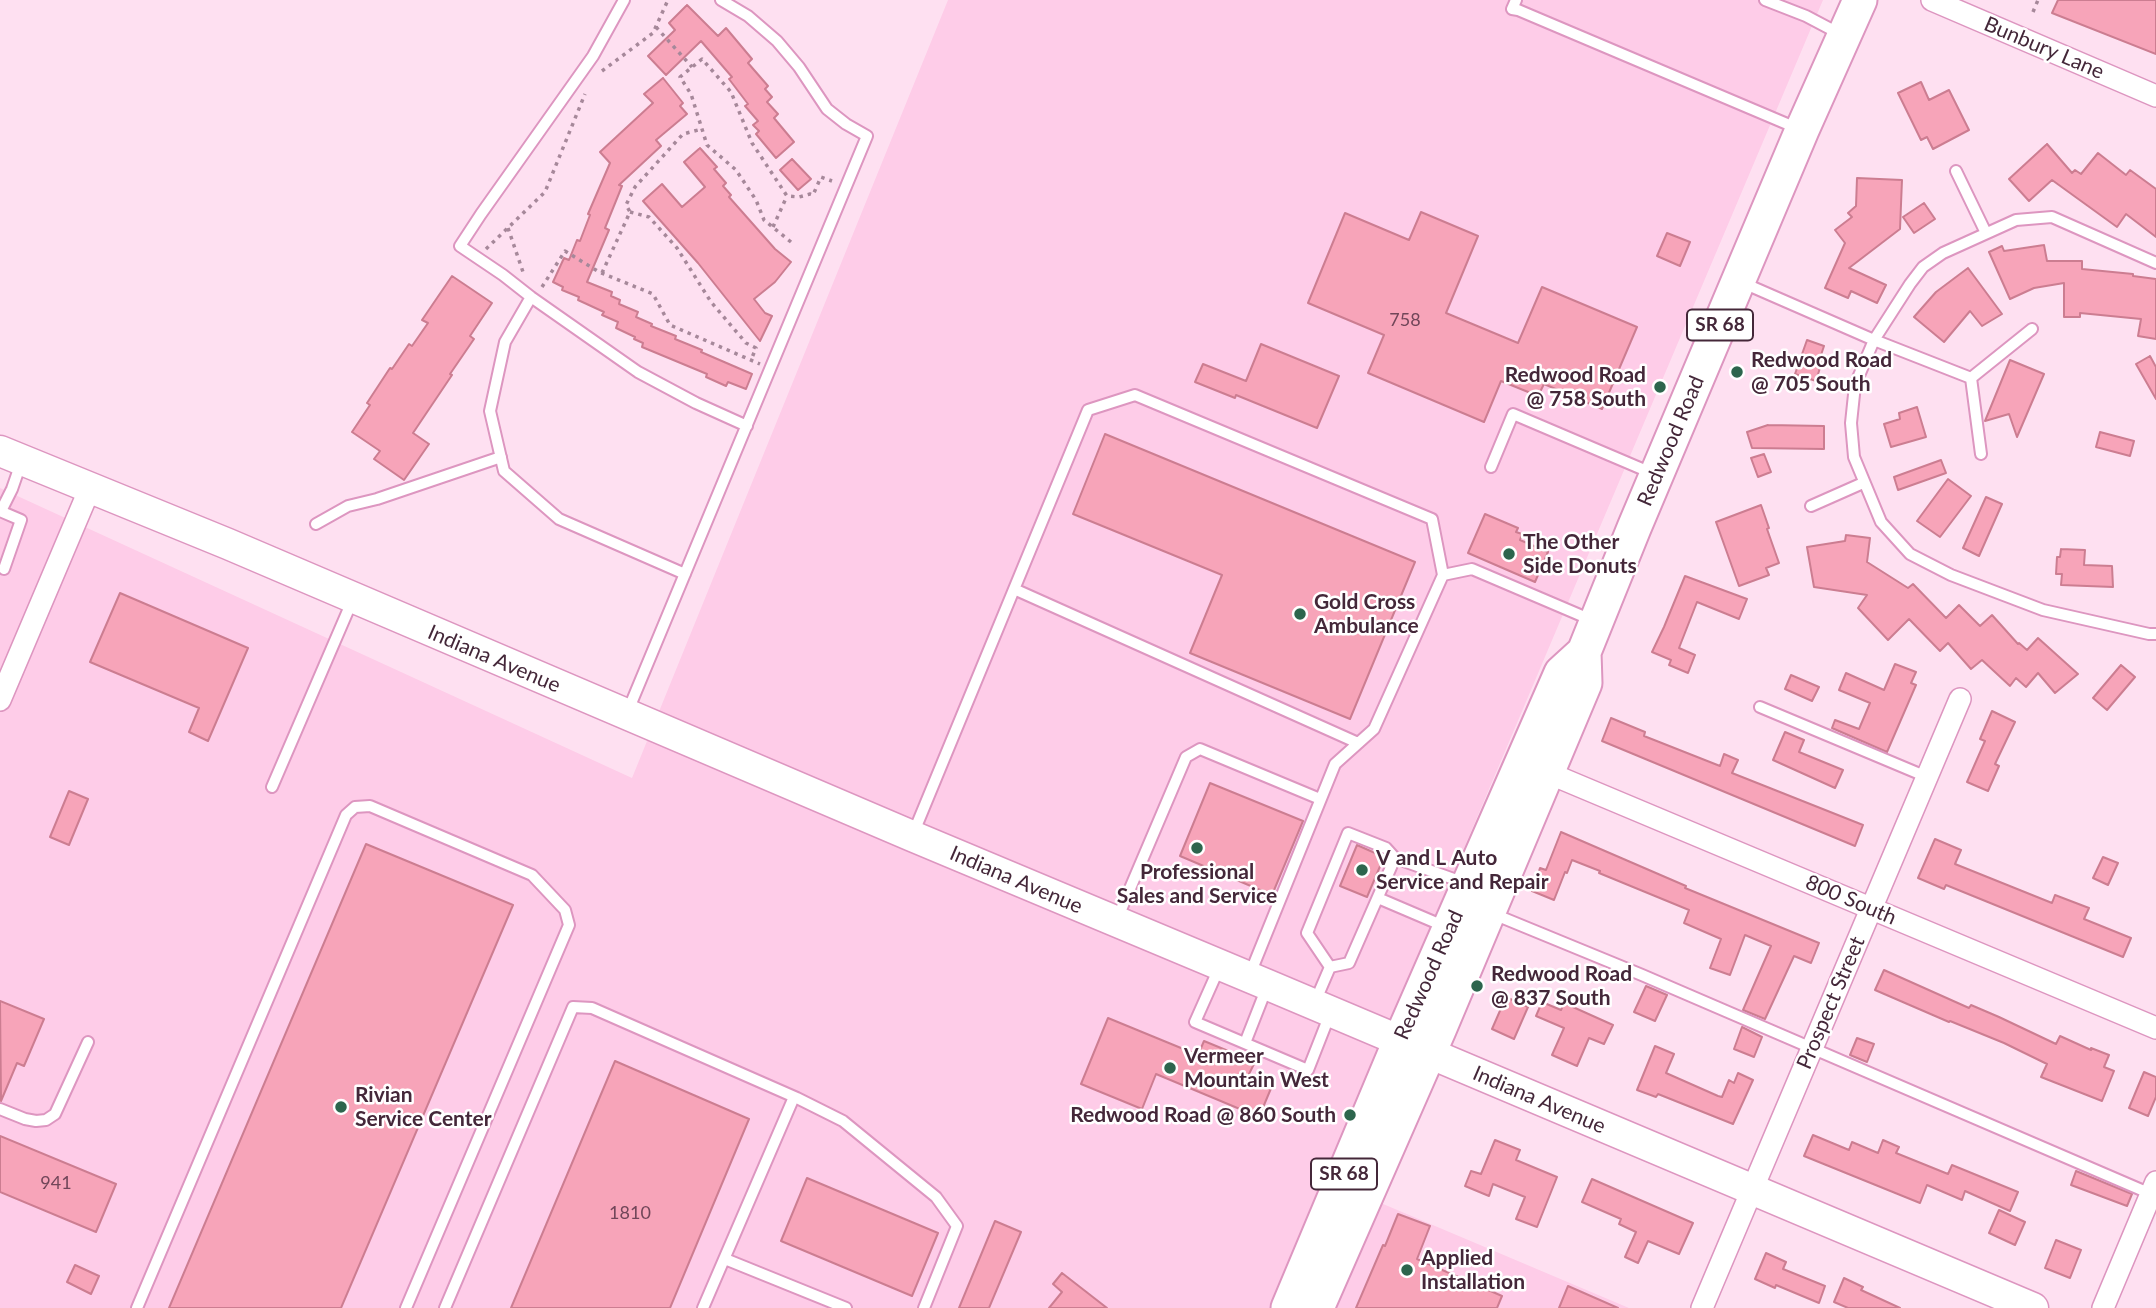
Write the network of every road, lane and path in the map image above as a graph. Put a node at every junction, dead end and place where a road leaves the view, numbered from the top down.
1 (624, 0) edge
2 (668, 0) edge
3 (721, 0) edge
4 (1516, 0) edge
5 (1765, 0) edge
6 (1860, 0) edge
7 (2038, 0) edge
8 (1941, 2) edge
9 (2033, 12) dead end
10 (656, 26) junction
11 (1844, 36) junction
12 (692, 67) junction
13 (596, 75) dead end
14 (590, 85) dead end
15 (2156, 96) edge
16 (702, 130) junction
17 (1801, 130) junction
18 (1956, 171) dead end
19 (821, 177) dead end
20 (787, 196) junction
21 (630, 212) junction
22 (508, 228) junction
23 (773, 228) junction
24 (1986, 233) junction
25 (791, 242) dead end
26 (486, 249) dead end
27 (2156, 263) edge
28 (602, 273) junction
29 (524, 274) dead end
30 (533, 281) dead end
31 (1739, 281) junction
32 (531, 297) junction
33 (2032, 329) dead end
34 (1874, 340) junction
35 (751, 360) junction
36 (761, 364) dead end
37 (1971, 379) junction
38 (747, 426) junction
39 (1981, 454) dead end
40 (11, 456) edge
41 (501, 457) junction
42 (1491, 467) dead end
43 (1656, 475) junction
44 (1863, 483) junction
45 (90, 488) junction
46 (1811, 506) dead end
47 (0, 511) edge
48 (316, 524) dead end
49 (4, 569) dead end
50 (685, 574) junction
51 (1443, 575) junction
52 (1014, 589) junction
53 (353, 598) junction
54 (1597, 622) junction
55 (2156, 634) edge
56 (1584, 652) junction
57 (0, 699) edge
58 (1960, 699) dead end
59 (1760, 707) dead end
60 (626, 715) junction
61 (1358, 743) junction
62 (1546, 772) junction
63 (1927, 777) junction
64 (272, 787) dead end
65 (1320, 799) junction
66 (912, 836) junction
67 (1395, 858) junction
68 (1469, 885) junction
69 (1378, 898) junction
70 (1871, 908) junction
71 (1488, 912) junction
72 (1116, 922) junction
73 (1450, 928) junction
74 (1220, 965) junction
75 (1330, 967) junction
76 (1258, 981) junction
77 (1323, 1008) junction
78 (2156, 1028) edge
79 (88, 1042) dead end
80 (1245, 1043) junction
81 (1414, 1047) junction
82 (1812, 1048) junction
83 (794, 1097) junction
84 (0, 1108) edge
85 (2153, 1188) edge
86 (1752, 1190) junction
87 (725, 1259) junction
88 (137, 1308) edge
89 (406, 1308) edge
90 (445, 1308) edge
91 (703, 1308) edge
92 (846, 1308) edge
93 (924, 1308) edge
94 (1288, 1308) edge
95 (1317, 1308) edge
96 (1702, 1308) edge
97 (2032, 1308) edge
98 (2103, 1308) edge

1 - 32 lane
2 - 10 path
3 - 38 lane
4 - 17 lane
5 - 11 lane
6 - 11 main road, Redwood Road / SR 68
7 - 9 path
8 - 15 street, Bunbury Lane
10 - 12 path
10 - 13 path
11 - 17 main road, Redwood Road / SR 68
12 - 16 path
12 - 20 path
14 - 22 path
16 - 21 path
16 - 23 path
17 - 31 main road, Redwood Road / SR 68
18 - 24 lane
19 - 20 path
20 - 23 path
21 - 28 path
21 - 35 path
22 - 26 path
22 - 29 path
23 - 25 path
24 - 27 lane
24 - 34 lane
28 - 30 path
28 - 35 path
31 - 34 lane
31 - 43 main road, Redwood Road / SR 68
32 - 38 lane
32 - 41 lane
33 - 37 lane
34 - 37 lane
34 - 44 lane
35 - 36 path
37 - 39 lane
38 - 50 lane
40 - 45 street, Indiana Avenue
40 - 47 lane
41 - 48 lane
41 - 50 lane
42 - 43 lane
43 - 54 main road, Redwood Road / SR 68
44 - 46 lane
44 - 55 lane
45 - 53 street, Indiana Avenue
45 - 57 street
47 - 49 lane
50 - 60 lane
51 - 52 lane
51 - 54 lane
51 - 61 lane
52 - 61 lane
52 - 66 lane
53 - 60 street, Indiana Avenue
53 - 64 lane
54 - 56 main road, Redwood Road / SR 68
56 - 62 main road, Redwood Road / SR 68
56 - 68 main road, Redwood Road / SR 68
58 - 63 street, Prospect Street
59 - 63 lane
60 - 66 street, Indiana Avenue
61 - 65 lane
62 - 70 street, 800 South
62 - 71 main road, Redwood Road / SR 68
63 - 70 street, Prospect Street
65 - 72 lane
65 - 76 lane
66 - 72 street, Indiana Avenue
67 - 68 lane
67 - 69 lane
67 - 75 lane
68 - 73 main road, Redwood Road / SR 68
69 - 73 lane
69 - 75 lane
70 - 78 street, 800 South
70 - 82 street, Prospect Street
71 - 81 main road, Redwood Road / SR 68
71 - 82 lane
72 - 74 street, Indiana Avenue
73 - 81 main road, Redwood Road / SR 68
74 - 76 street, Indiana Avenue
74 - 80 lane
75 - 77 lane
76 - 77 street, Indiana Avenue
76 - 80 lane
77 - 80 lane
77 - 81 street, Indiana Avenue
79 - 84 lane
81 - 86 street, Indiana Avenue
81 - 94 main road, Redwood Road / SR 68
81 - 95 main road, Redwood Road / SR 68
82 - 85 lane
82 - 86 street, Prospect Street
83 - 87 lane
83 - 90 lane
83 - 93 lane
85 - 98 street
86 - 96 street, Prospect Street
86 - 97 street, Indiana Avenue
87 - 91 lane
87 - 92 lane
88 - 89 lane

